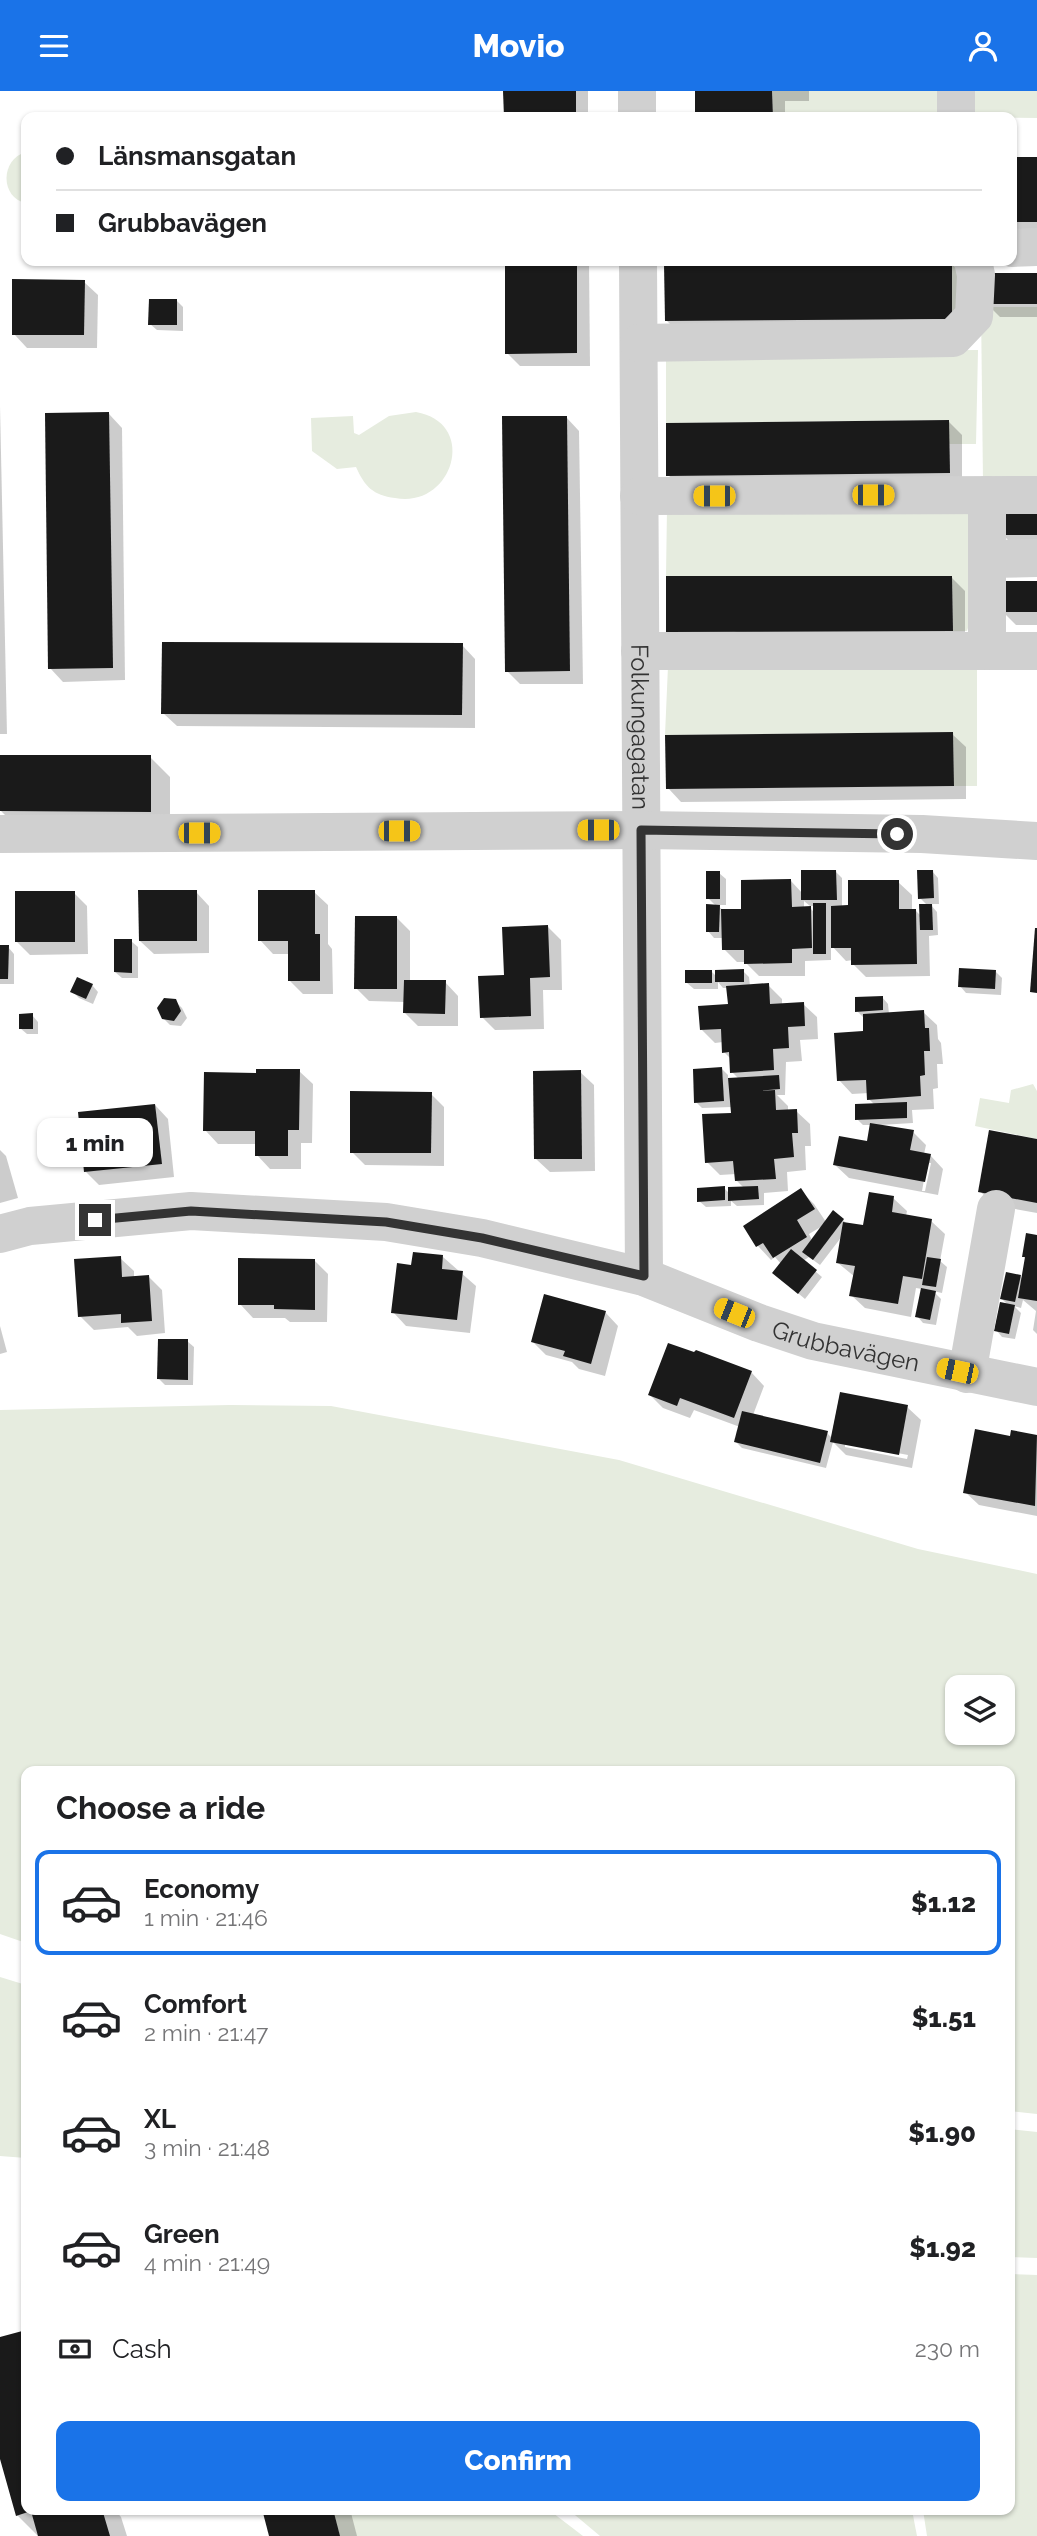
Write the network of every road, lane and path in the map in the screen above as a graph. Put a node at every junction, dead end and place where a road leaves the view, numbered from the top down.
1 (637, 91) edge
2 (956, 91) edge
3 (637, 112) edge
4 (956, 112) edge
5 (1037, 247) edge
6 (1017, 248) edge
7 (638, 266) edge
8 (974, 266) edge
9 (639, 343) junction
10 (987, 495) junction
11 (1037, 495) edge
12 (639, 496) junction
13 (1037, 558) edge
14 (987, 559) junction
15 (640, 651) junction
16 (987, 651) junction
17 (1037, 651) edge
18 (641, 830) junction
19 (0, 834) edge
20 (1037, 841) edge
21 (996, 1209) dead end
22 (0, 1234) edge
23 (644, 1276) junction
24 (967, 1374) junction
25 (1037, 1387) edge

1 - 3 street
2 - 4 street
5 - 6 street
7 - 9 street, Folkungagatan
8 - 9 street
9 - 12 street, Folkungagatan
10 - 11 street
10 - 12 street
10 - 14 street
12 - 15 street, Folkungagatan
13 - 14 street
14 - 16 street
15 - 16 street
15 - 18 street, Folkungagatan
16 - 17 street
18 - 19 street
18 - 20 street
18 - 23 street, Folkungagatan
21 - 24 street
22 - 23 street, Grubbavägen
23 - 24 street, Grubbavägen
24 - 25 street, Grubbavägen

